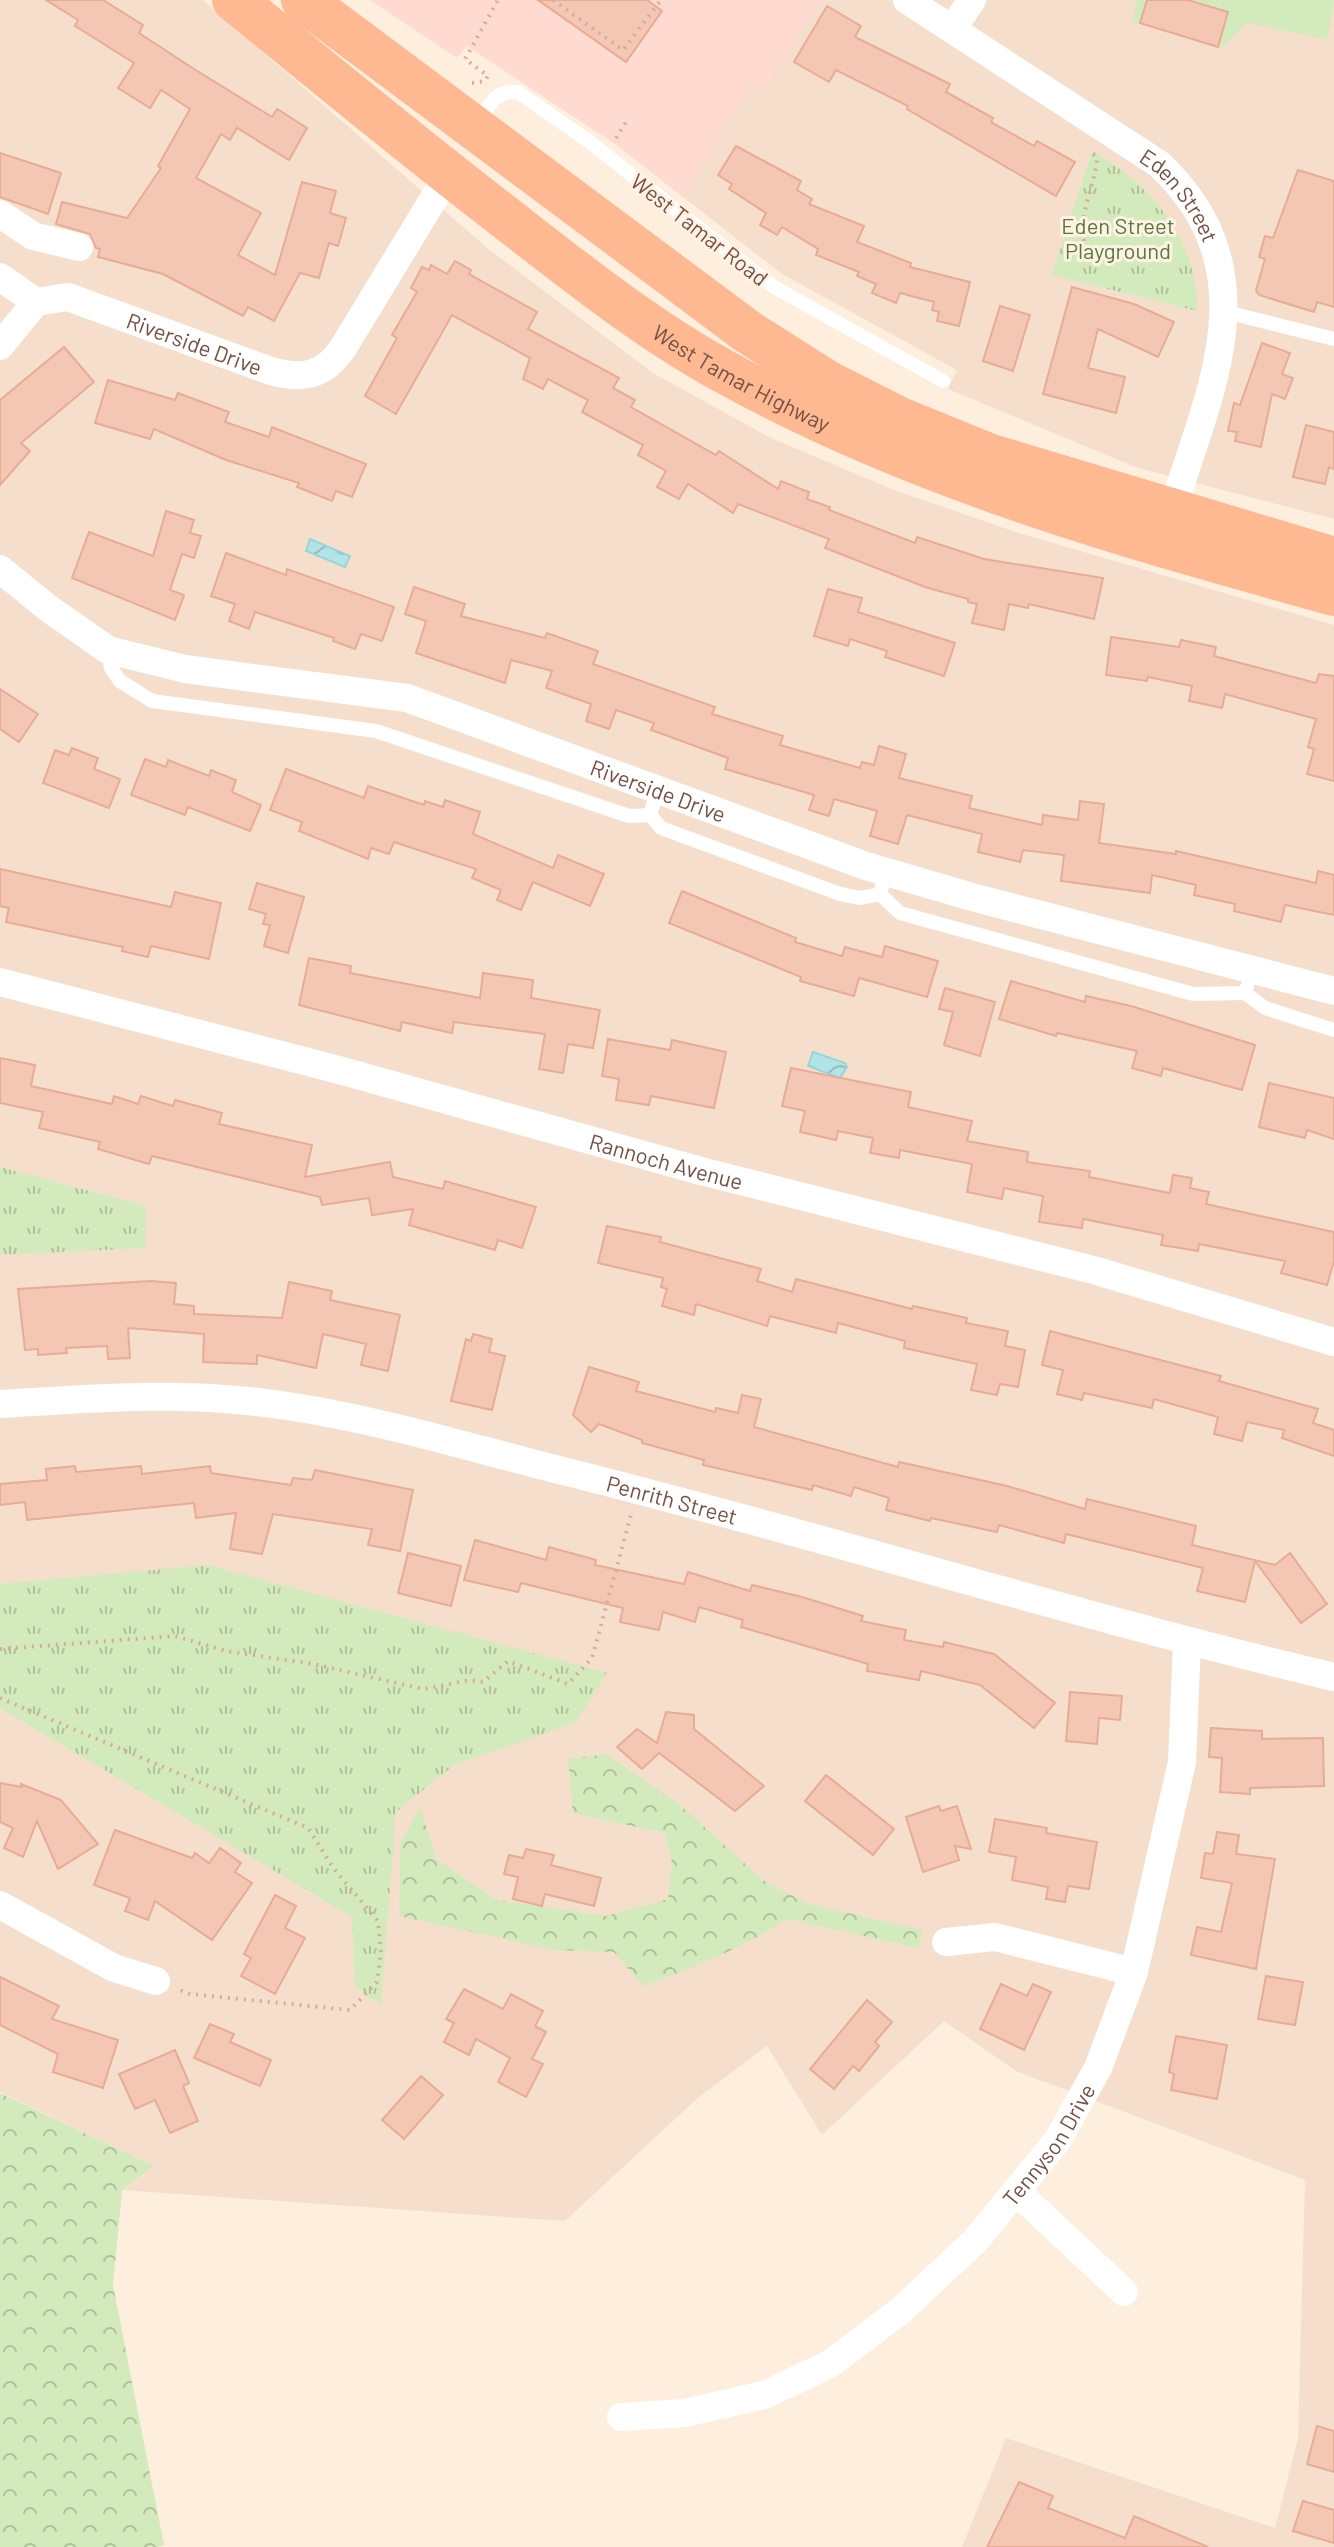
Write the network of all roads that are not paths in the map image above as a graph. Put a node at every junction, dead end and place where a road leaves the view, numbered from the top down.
1 (234, 0) edge
2 (303, 0) edge
3 (907, 0) edge
4 (972, 0) edge
5 (952, 29) junction
6 (477, 126) junction
7 (448, 175) junction
8 (0, 214) edge
9 (79, 247) dead end
10 (0, 277) edge
11 (36, 302) junction
12 (1226, 312) junction
13 (1334, 339) edge
14 (0, 346) edge
15 (943, 381) dead end
16 (1172, 511) junction
17 (1334, 559) edge
18 (0, 569) edge
19 (1334, 594) edge
20 (108, 650) junction
21 (654, 802) junction
22 (883, 883) junction
23 (1248, 981) junction
24 (0, 982) edge
25 (1334, 991) edge
26 (1334, 1030) edge
27 (1334, 1342) edge
28 (0, 1404) edge
29 (1187, 1643) junction
30 (1334, 1677) edge
31 (0, 1905) edge
32 (946, 1942) dead end
33 (1134, 1972) junction
34 (156, 1981) road end
35 (1016, 2191) junction
36 (1124, 2292) dead end
37 (621, 2417) dead end

1 - 7 highway, West Tamar Highway
2 - 6 highway, West Tamar Highway
3 - 5 street, Eden Street
4 - 5 street
5 - 12 street, Eden Street
6 - 7 highway
6 - 15 lane, West Tamar Road
6 - 16 highway, West Tamar Highway
7 - 11 street, Riverside Drive
7 - 19 highway, West Tamar Highway
8 - 9 street
10 - 11 street
11 - 14 street
12 - 13 lane
12 - 16 street, Eden Street
16 - 17 highway, West Tamar Highway
18 - 20 street, Riverside Drive
20 - 21 street, Riverside Drive
20 - 21 lane
21 - 22 street, Riverside Drive
22 - 23 street, Riverside Drive
22 - 23 lane
23 - 25 street, Riverside Drive
23 - 26 lane
24 - 27 street, Rannoch Avenue
28 - 29 street, Penrith Street
29 - 30 street, Penrith Street
29 - 33 street, Tennyson Drive
31 - 34 street
32 - 33 street
33 - 35 street, Tennyson Drive
35 - 36 street
35 - 37 street, Tennyson Drive

